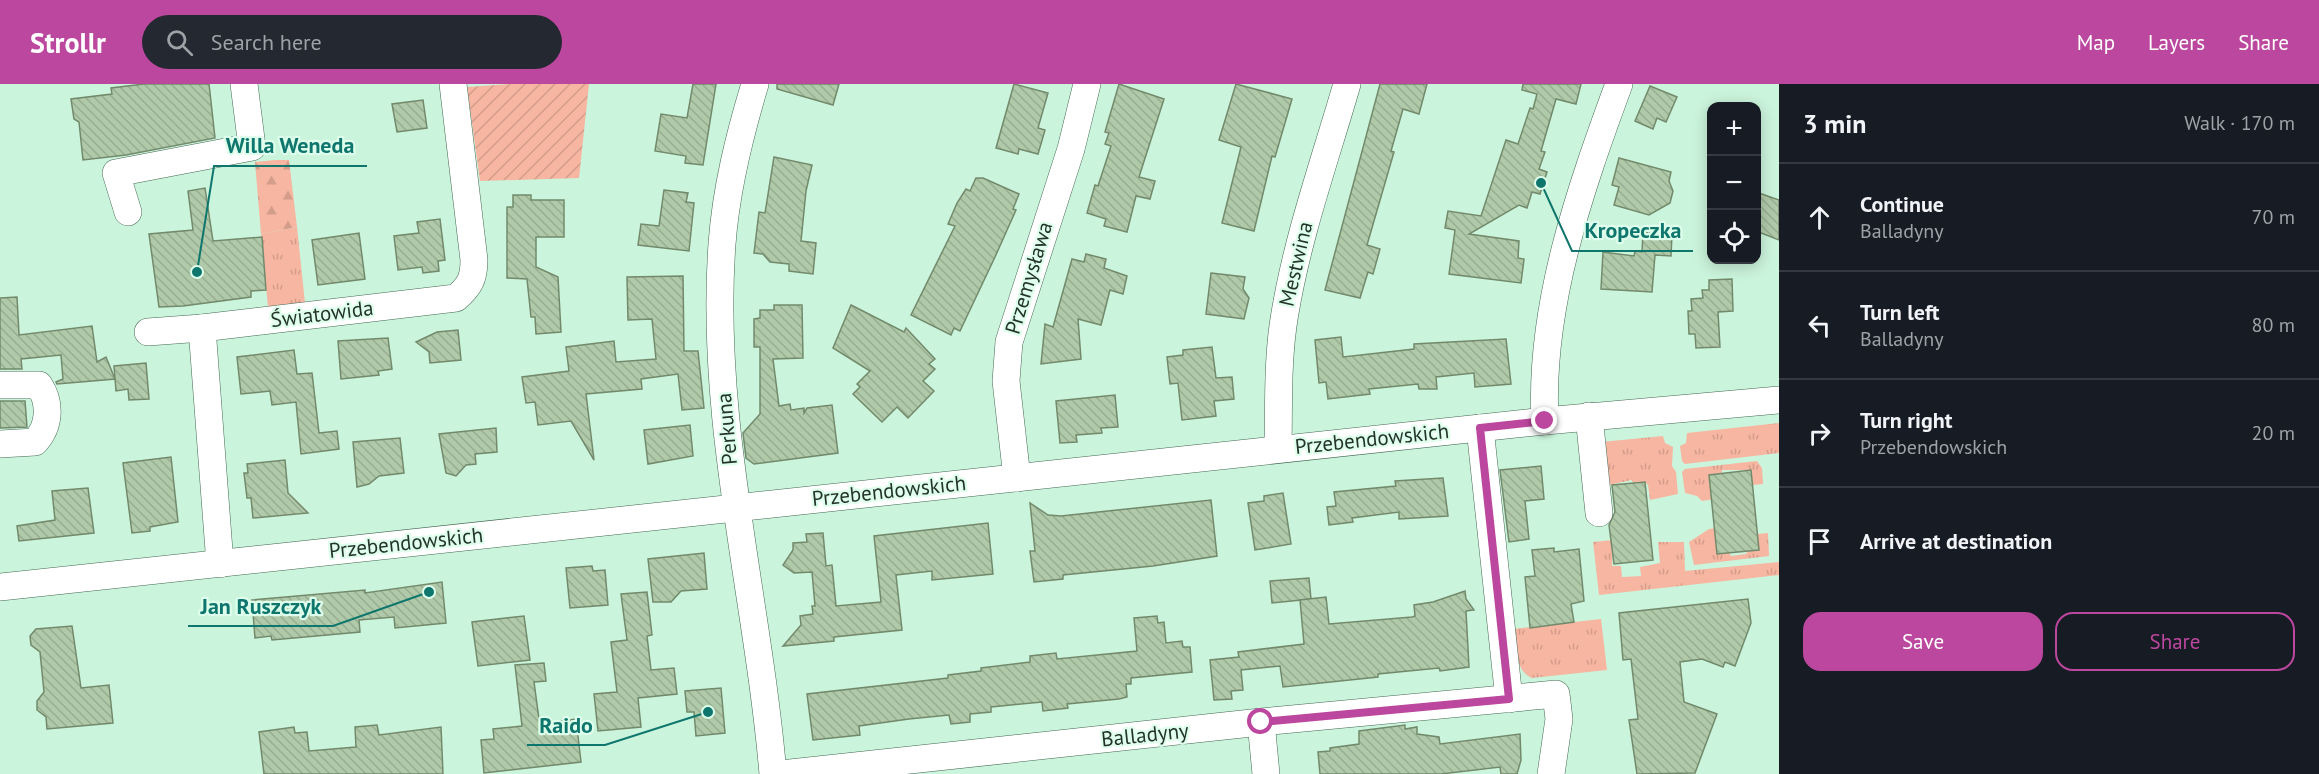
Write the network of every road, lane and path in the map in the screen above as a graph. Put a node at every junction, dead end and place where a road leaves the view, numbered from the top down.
1 (244, 84) edge
2 (453, 84) edge
3 (755, 84) edge
4 (1087, 84) edge
5 (1347, 84) edge
6 (1619, 84) edge
7 (128, 212) dead end
8 (202, 327) junction
9 (148, 332) dead end
10 (0, 385) edge
11 (1779, 400) edge
12 (1589, 416) junction
13 (1545, 421) junction
14 (1480, 428) junction
15 (0, 444) edge
16 (1278, 449) junction
17 (1017, 477) junction
18 (736, 508) junction
19 (1599, 513) dead end
20 (220, 564) junction
21 (0, 587) edge
22 (1509, 699) junction
23 (1261, 722) junction
24 (773, 774) edge
25 (781, 774) edge
26 (1266, 774) edge
27 (1551, 774) edge

1 - 7 street
2 - 8 street, Światowida
3 - 18 street, Perkuna
4 - 17 street, Przemysława
5 - 16 street, Mestwina
6 - 13 street
8 - 9 street, Światowida
8 - 20 street
10 - 15 street
11 - 12 street, Przebendowskich
12 - 13 street, Przebendowskich
12 - 19 street
13 - 14 street, Przebendowskich
14 - 16 street, Przebendowskich
14 - 22 street
16 - 17 street, Przebendowskich
17 - 18 street, Przebendowskich
18 - 20 street, Przebendowskich
18 - 24 street, Perkuna
20 - 21 street, Przebendowskich
22 - 23 street, Balladyny
22 - 27 street, Balladyny
23 - 25 street, Balladyny
23 - 26 street

